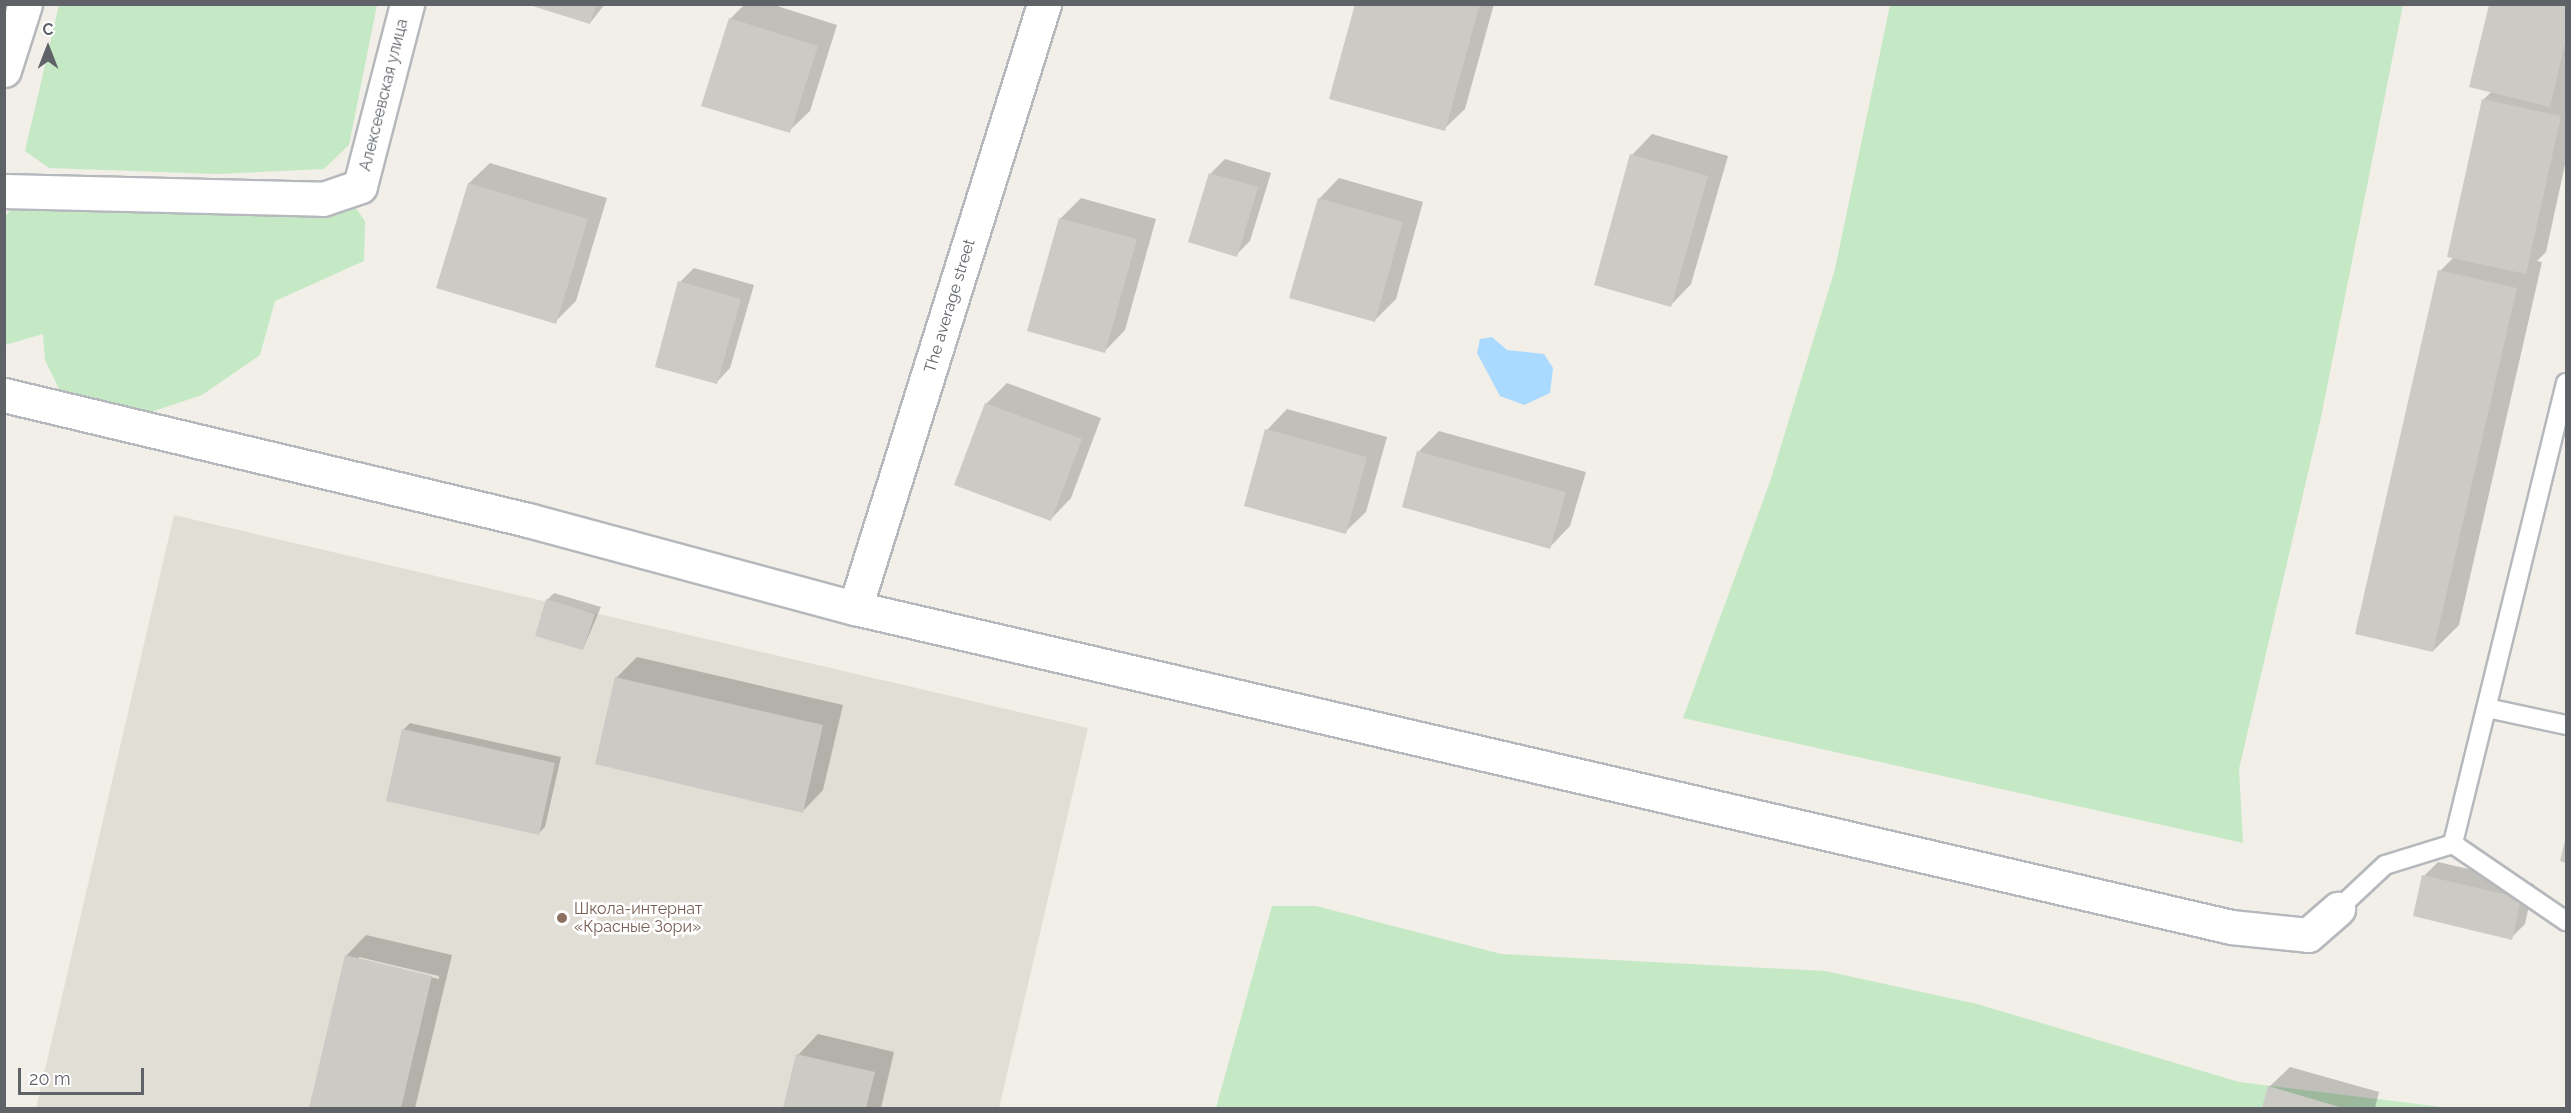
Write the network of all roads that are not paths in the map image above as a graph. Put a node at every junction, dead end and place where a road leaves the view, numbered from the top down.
1 (25, 4) edge
2 (407, 4) edge
3 (1044, 4) edge
4 (4, 70) edge
5 (4, 191) edge
6 (2566, 383) edge
7 (4, 395) edge
8 (855, 608) junction
9 (2487, 708) junction
10 (2566, 725) edge
11 (2453, 844) junction
12 (2338, 909) joint
13 (2566, 921) edge

1 - 4 street
2 - 5 street, Алексеевская улица
3 - 8 street, The average street
6 - 9 lane
7 - 8 street
8 - 12 street
9 - 10 lane
9 - 11 lane
11 - 12 lane
11 - 13 lane

